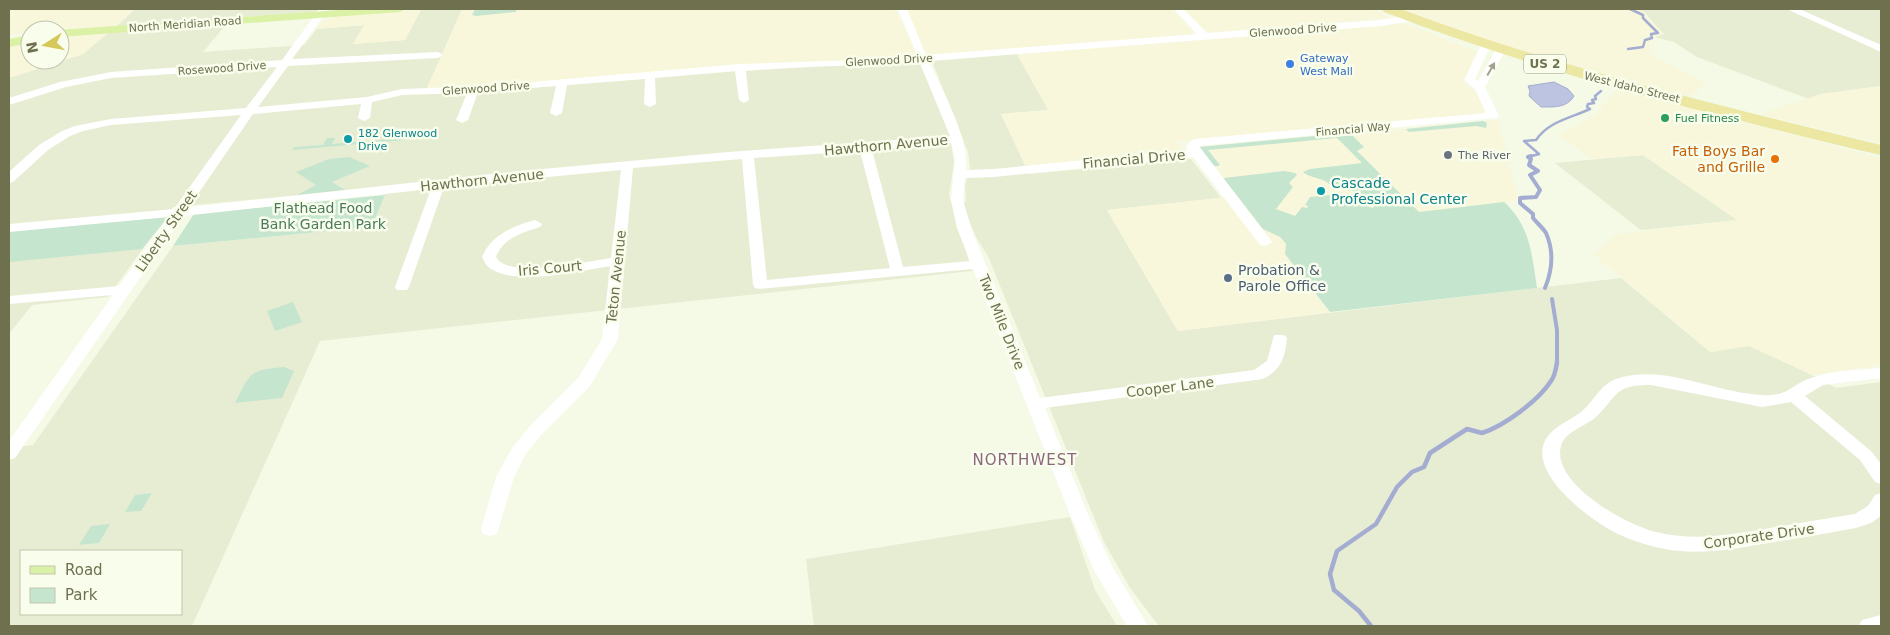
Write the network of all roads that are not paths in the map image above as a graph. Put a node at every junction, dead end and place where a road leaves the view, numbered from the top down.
1 (400, 9) edge
2 (902, 9) edge
3 (1178, 9) edge
4 (1389, 9) edge
5 (1792, 9) edge
6 (322, 12) edge
7 (1412, 18) junction
8 (70, 32) edge
9 (1204, 36) junction
10 (1486, 45) junction
11 (1881, 49) edge
12 (1501, 50) junction
13 (438, 54) dead end
14 (923, 58) junction
15 (284, 63) junction
16 (740, 68) junction
17 (650, 75) junction
18 (562, 82) junction
19 (1480, 87) junction
20 (474, 90) junction
21 (367, 100) junction
22 (744, 100) dead end
23 (9, 102) edge
24 (650, 104) dead end
25 (249, 112) junction
26 (556, 113) dead end
27 (364, 118) dead end
28 (462, 120) dead end
29 (957, 139) junction
30 (865, 147) junction
31 (1881, 150) edge
32 (1197, 153) junction
33 (748, 155) junction
34 (627, 166) junction
35 (960, 174) junction
36 (9, 179) edge
37 (437, 190) junction
38 (180, 212) junction
39 (535, 224) dead end
40 (9, 228) edge
41 (1265, 242) dead end
42 (617, 261) junction
43 (978, 264) junction
44 (897, 270) junction
45 (402, 287) dead end
46 (125, 290) junction
47 (9, 300) edge
48 (1279, 338) dead end
49 (1881, 373) edge
50 (1794, 396) junction
51 (1035, 404) junction
52 (9, 454) edge
53 (1881, 477) edge
54 (1881, 500) edge
55 (490, 529) dead end
56 (1881, 624) edge
57 (1138, 626) edge
58 (1869, 626) edge

1 - 6 main road, North Meridian Road
2 - 14 street, Two Mile Drive
3 - 9 street
4 - 7 highway, West Idaho Street / US 2
5 - 11 street
6 - 8 main road, North Meridian Road
6 - 15 street, Liberty Street
7 - 9 street, Glenwood Drive
7 - 10 highway, West Idaho Street / US 2
9 - 14 street, Glenwood Drive
10 - 12 highway, West Idaho Street / US 2
10 - 19 street
19 -> 12 street
12 - 31 highway, West Idaho Street / US 2
13 - 15 street, Rosewood Drive
14 - 16 street, Glenwood Drive
14 - 29 street, Two Mile Drive
15 - 23 street, Rosewood Drive
15 - 25 street, Liberty Street
16 - 17 street, Glenwood Drive
16 - 22 street
17 - 18 street, Glenwood Drive
17 - 24 street
18 - 20 street, Glenwood Drive
18 - 26 street
19 - 32 street, Financial Way
20 - 21 street, Glenwood Drive
20 - 28 street
21 - 25 street, Glenwood Drive
21 - 27 street
25 - 36 street, Glenwood Drive
25 - 38 street, Liberty Street
29 - 30 street, Hawthorn Avenue
29 - 35 street, Two Mile Drive
30 - 33 street, Hawthorn Avenue
30 - 44 street
32 - 35 street, Financial Drive
32 - 41 street, Financial Drive
33 - 34 street, Hawthorn Avenue
33 - 44 street
34 - 37 street, Hawthorn Avenue
34 - 42 street, Teton Avenue
35 - 43 street, Two Mile Drive
37 - 38 street, Hawthorn Avenue
37 - 45 street
38 - 40 street, Hawthorn Avenue
38 - 46 street, Liberty Street
39 - 42 street, Iris Court
42 - 55 street, Teton Avenue
43 - 44 street
43 - 51 street, Two Mile Drive
46 - 47 street
46 - 52 street, Liberty Street
48 - 51 street, Cooper Lane
49 - 50 street, Corporate Drive
50 - 53 street
50 - 54 street, Corporate Drive
51 - 57 street, Two Mile Drive
56 - 58 street

